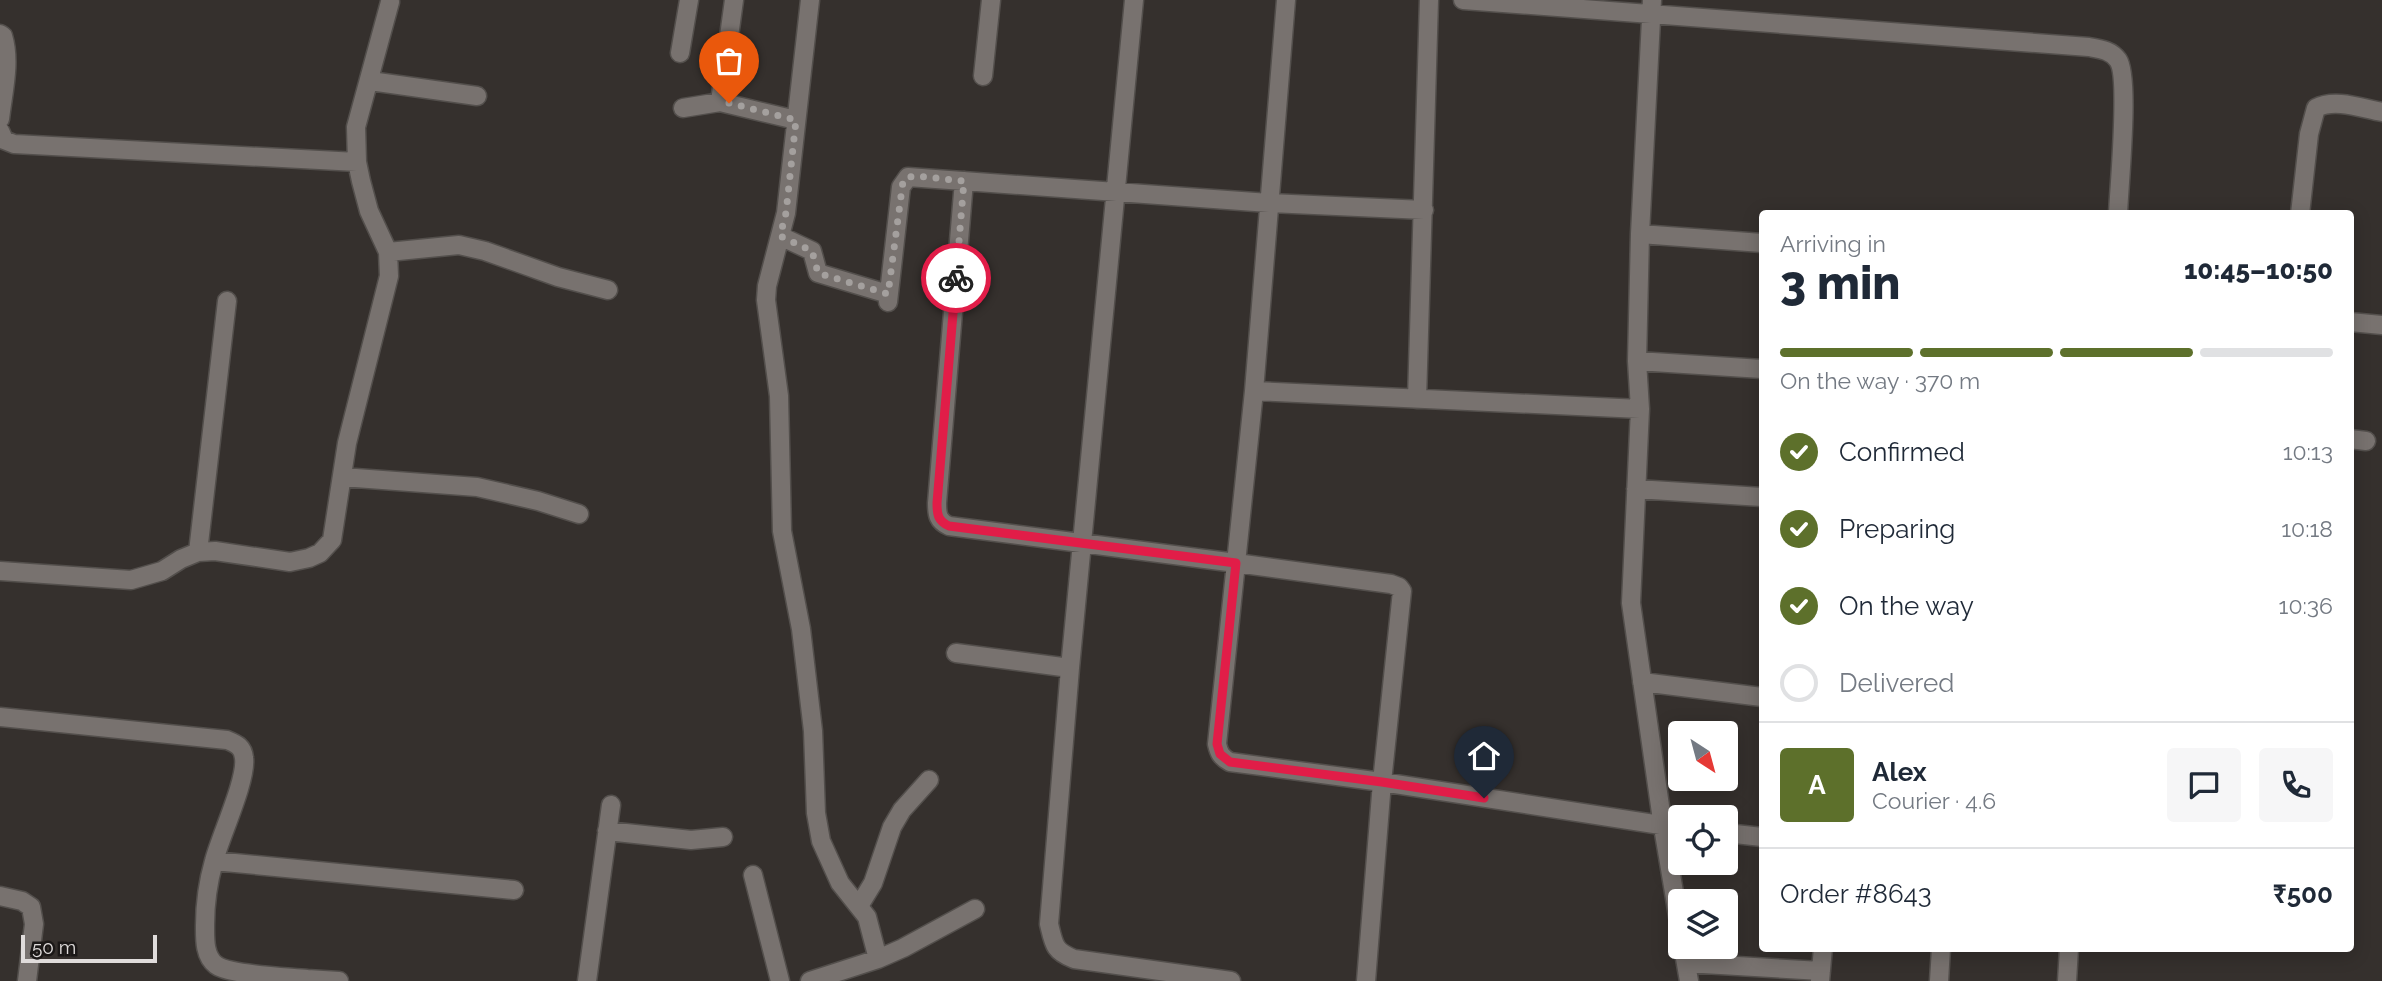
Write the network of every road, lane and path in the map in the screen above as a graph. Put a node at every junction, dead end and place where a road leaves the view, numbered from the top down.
1 (689, 0) edge
2 (734, 0) edge
3 (810, 0) edge
4 (991, 0) edge
5 (1134, 0) edge
6 (1286, 0) edge
7 (1429, 0) edge
8 (1463, 0) edge
9 (390, 2) dead end
10 (1651, 6) edge
11 (0, 34) edge
12 (680, 53) dead end
13 (984, 76) dead end
14 (370, 81) junction
15 (477, 96) dead end
16 (720, 102) junction
17 (683, 108) dead end
18 (2382, 112) edge
19 (0, 119) edge
20 (796, 120) junction
21 (0, 131) edge
22 (357, 162) junction
23 (964, 181) junction
24 (1114, 192) junction
25 (1269, 203) junction
26 (1424, 210) junction
27 (2118, 210) edge
28 (2300, 210) edge
29 (1640, 234) junction
30 (780, 236) junction
31 (1759, 243) edge
32 (388, 252) junction
33 (608, 290) dead end
34 (227, 301) dead end
35 (2354, 322) edge
36 (2382, 325) edge
37 (1637, 361) junction
38 (1759, 369) edge
39 (1255, 391) junction
40 (1417, 399) junction
41 (1640, 409) junction
42 (342, 477) junction
43 (1636, 489) junction
44 (1759, 497) edge
45 (579, 514) dead end
46 (1082, 544) junction
47 (198, 552) junction
48 (1236, 563) junction
49 (0, 571) edge
50 (956, 653) dead end
51 (1070, 668) junction
52 (1642, 682) junction
53 (1759, 698) edge
54 (0, 717) edge
55 (929, 780) dead end
56 (1382, 782) junction
57 (611, 805) dead end
58 (1668, 813) edge
59 (1668, 828) edge
60 (607, 831) junction
61 (1738, 834) edge
62 (723, 837) dead end
63 (1759, 837) edge
64 (214, 861) junction
65 (753, 875) dead end
66 (514, 890) dead end
67 (0, 896) edge
68 (859, 906) junction
69 (975, 909) dead end
70 (1823, 952) edge
71 (1941, 952) edge
72 (2069, 952) edge
73 (878, 958) junction
74 (1685, 959) edge
75 (1710, 959) edge
76 (1821, 976) edge
77 (1186, 978) edge
78 (306, 980) edge
79 (27, 981) edge
80 (339, 981) edge
81 (587, 981) edge
82 (780, 981) edge
83 (810, 981) edge
84 (1231, 981) edge
85 (1366, 981) edge
86 (1689, 981) edge
87 (1939, 981) edge
88 (2067, 981) edge

1 - 12 street
2 - 16 street
3 - 20 street
4 - 13 street
5 - 24 street
6 - 25 street
7 - 26 street
8 - 10 street
9 - 14 street
10 - 27 street
10 - 29 street
11 - 19 street
14 - 15 street
14 - 22 street
16 - 17 street
16 - 20 street
18 - 28 street
20 - 30 street
21 - 22 street
22 - 32 street
23 - 24 street
23 - 30 street
23 - 46 street
24 - 25 street
24 - 46 street
25 - 26 street
25 - 39 street
26 - 40 street
29 - 31 street
29 - 37 street
30 - 68 street
32 - 33 street
32 - 42 street
34 - 47 street
35 - 36 street
37 - 38 street
37 - 41 street
39 - 40 street
39 - 48 street
40 - 41 street
41 - 43 street
42 - 45 street
42 - 47 street
43 - 44 street
43 - 52 street
46 - 48 street
46 - 51 street
47 - 49 street
48 - 56 street
48 - 56 street
50 - 51 street
51 - 77 street
52 - 53 street
52 - 58 street
54 - 64 street
55 - 68 street
56 - 59 street
56 - 85 street
57 - 60 street
60 - 62 street
60 - 81 street
61 - 63 street
64 - 66 street
64 - 78 street
65 - 82 street
67 - 79 street
68 - 73 street
69 - 73 street
70 - 76 street
71 - 87 street
72 - 88 street
73 - 83 street
74 - 86 street
75 - 76 street
77 - 84 street
78 - 80 street

